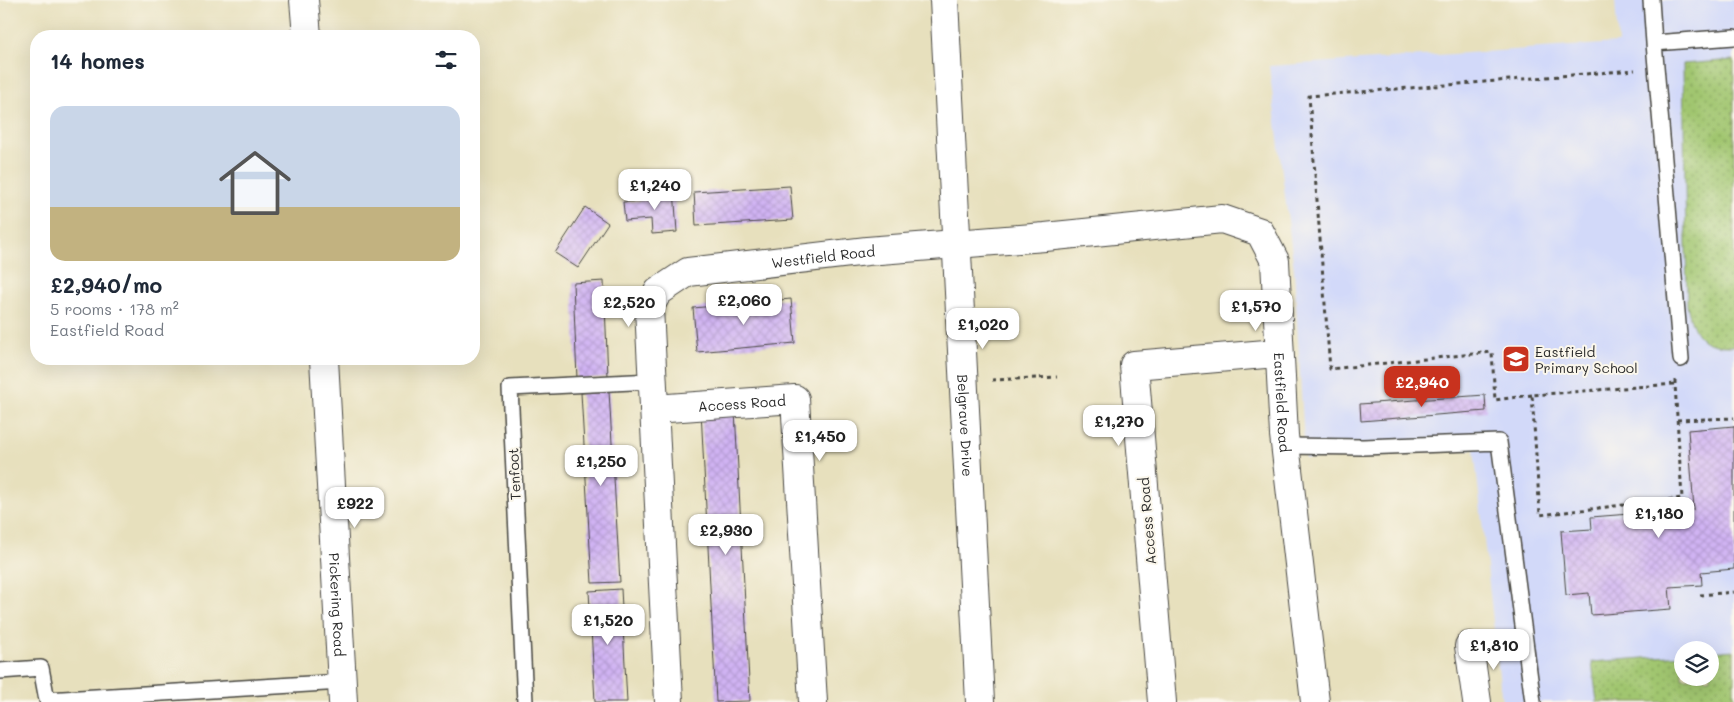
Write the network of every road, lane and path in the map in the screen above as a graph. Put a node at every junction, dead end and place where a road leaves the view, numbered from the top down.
1 (304, 0) edge
2 (944, 0) edge
3 (1652, 0) edge
4 (306, 30) edge
5 (1734, 37) edge
6 (1654, 43) junction
7 (1643, 69) dead end
8 (957, 244) junction
9 (1278, 353) junction
10 (1681, 359) dead end
11 (324, 365) edge
12 (1056, 377) dead end
13 (990, 380) dead end
14 (653, 381) junction
15 (1532, 395) junction
16 (654, 409) junction
17 (1734, 418) edge
18 (1677, 420) junction
19 (1285, 446) junction
20 (1734, 592) edge
21 (1700, 595) dead end
22 (1469, 646) dead end
23 (0, 671) edge
24 (342, 692) edge
25 (525, 702) edge
26 (669, 702) edge
27 (813, 702) edge
28 (980, 702) edge
29 (1162, 702) edge
30 (1315, 702) edge
31 (1477, 702) edge
32 (1533, 702) edge

1 - 4 street
2 - 8 street, Belgrave Drive
3 - 6 lane
5 - 6 lane
6 - 10 lane
7 - 15 path
8 - 9 street, Eastfield Road
8 - 14 street, Westfield Road
8 - 28 street, Belgrave Drive
9 - 19 street, Eastfield Road
9 - 29 street, Access Road
11 - 24 street, Pickering Road
12 - 13 path
14 - 16 street, Westfield Road
14 - 25 lane, Tenfoot
15 - 18 path
15 - 18 path
16 - 26 street, Westfield Road
16 - 27 street, Access Road
17 - 18 path
19 - 30 street, Eastfield Road
19 - 32 lane
20 - 21 path
22 - 31 street
23 - 24 lane

